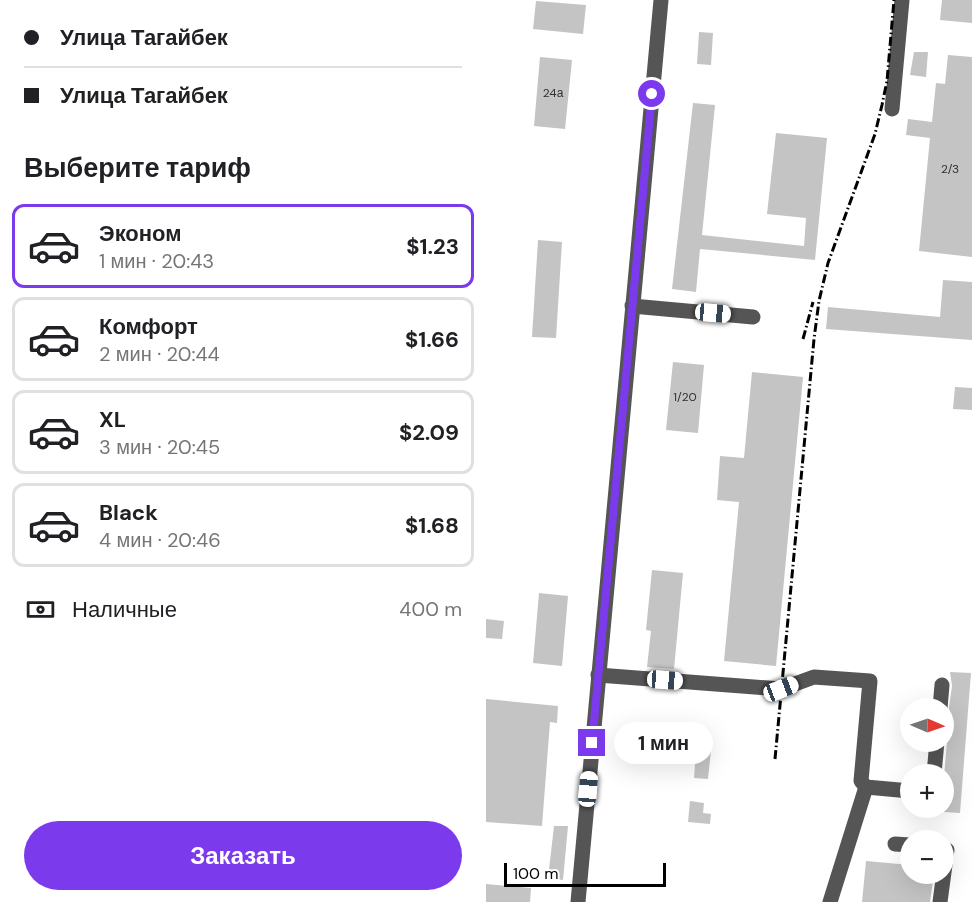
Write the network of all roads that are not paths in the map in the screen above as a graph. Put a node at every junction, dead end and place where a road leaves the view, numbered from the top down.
1 (661, 0) edge
2 (902, 0) edge
3 (892, 109) dead end
4 (632, 306) junction
5 (753, 317) dead end
6 (598, 675) junction
7 (942, 685) dead end
8 (941, 698) edge
9 (866, 787) junction
10 (900, 790) edge
11 (895, 844) dead end
12 (900, 844) edge
13 (942, 884) edge
14 (578, 902) edge
15 (830, 902) edge
16 (940, 902) edge

1 - 4 street
2 - 3 street
4 - 5 street
4 - 6 street
6 - 9 street
6 - 14 street
7 - 8 street
9 - 10 street
9 - 15 street
11 - 12 street
13 - 16 street

